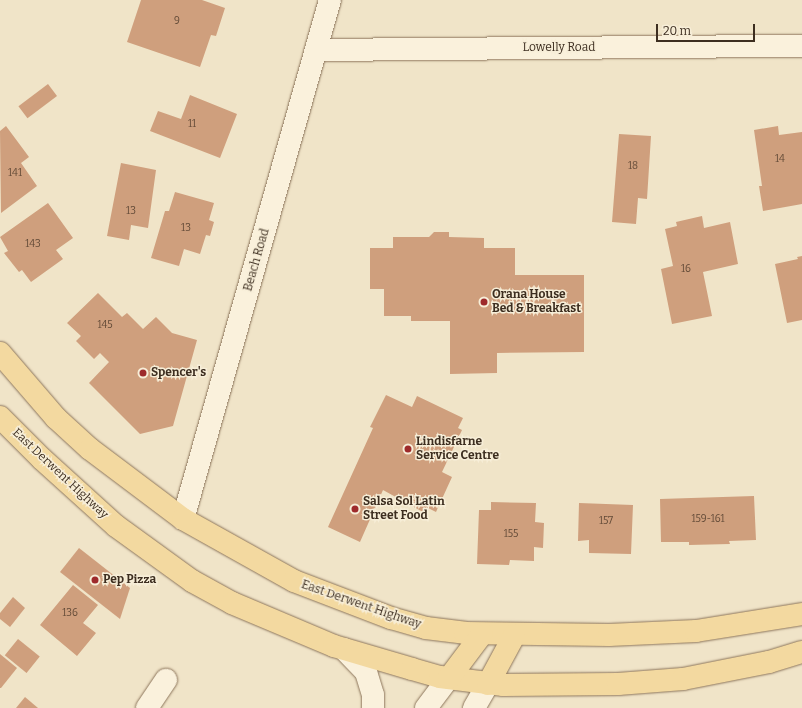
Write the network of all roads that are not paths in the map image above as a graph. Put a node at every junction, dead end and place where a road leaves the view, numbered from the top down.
1 (330, 0) edge
2 (802, 46) edge
3 (316, 50) junction
4 (0, 353) edge
5 (0, 417) edge
6 (183, 520) junction
7 (802, 614) edge
8 (482, 634) junction
9 (514, 636) junction
10 (344, 649) junction
11 (802, 652) edge
12 (449, 678) junction
13 (166, 680) dead end
14 (488, 684) junction
15 (147, 708) edge
16 (373, 708) edge
17 (426, 708) edge
18 (474, 708) edge

1 - 3 street, Beach Road
2 - 3 street, Lowelly Road
3 - 6 street, Beach Road
4 - 6 main road, East Derwent Highway
5 - 10 main road, East Derwent Highway
6 - 8 main road, East Derwent Highway
7 - 9 main road, East Derwent Highway
8 - 9 main road, East Derwent Highway
8 - 12 main road
9 - 14 main road
10 - 12 main road, East Derwent Highway
10 - 16 street
11 - 14 main road, East Derwent Highway
12 - 14 main road, East Derwent Highway
12 - 17 street
13 - 15 street
14 - 18 street

